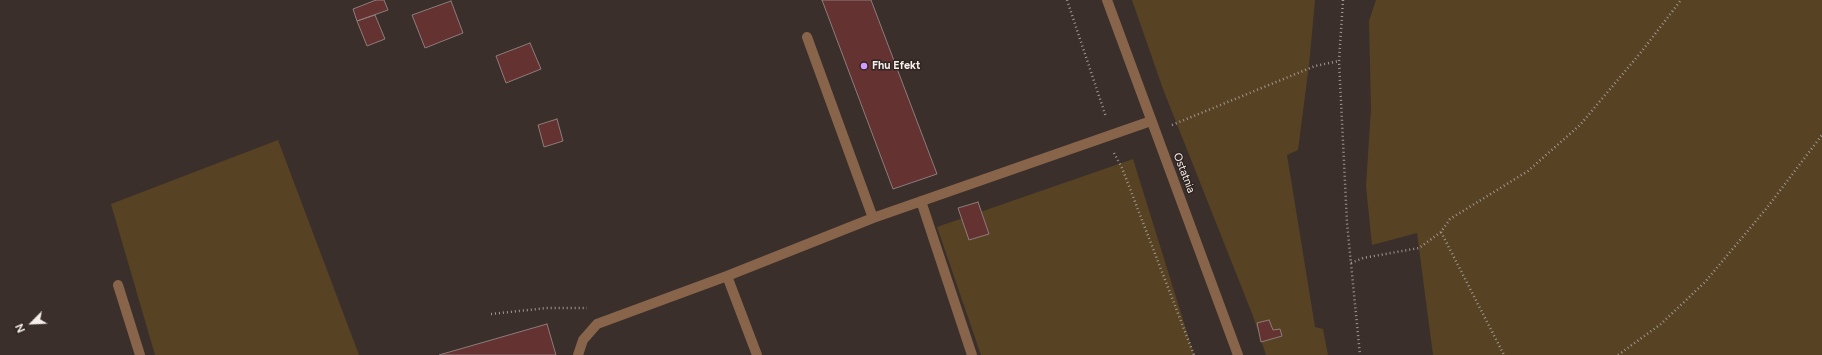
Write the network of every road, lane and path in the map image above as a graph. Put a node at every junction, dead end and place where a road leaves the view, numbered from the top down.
1 (1067, 0) edge
2 (1107, 0) edge
3 (1343, 0) edge
4 (1681, 0) edge
5 (807, 37) dead end
6 (1339, 61) junction
7 (1151, 121) junction
8 (1167, 127) dead end
9 (1822, 135) edge
10 (1107, 136) junction
11 (921, 202) junction
12 (873, 218) junction
13 (1441, 232) junction
14 (1352, 263) junction
15 (727, 276) junction
16 (118, 285) dead end
17 (592, 308) dead end
18 (491, 314) dead end
19 (140, 355) edge
20 (578, 355) edge
21 (757, 355) edge
22 (972, 355) edge
23 (1194, 355) edge
24 (1238, 355) edge
25 (1360, 355) edge
26 (1504, 355) edge
27 (1618, 355) edge

1 - 10 path
2 - 7 street, Ostatnia
3 - 6 path
4 - 13 path
5 - 12 street
6 - 8 path
6 - 14 path
7 - 10 street
7 - 24 street, Ostatnia
9 - 27 path
10 - 11 street
10 - 23 path
11 - 12 street
11 - 22 street
12 - 15 street
13 - 14 path
13 - 26 path
14 - 25 path
15 - 20 street
15 - 21 street
16 - 19 street
17 - 18 path

